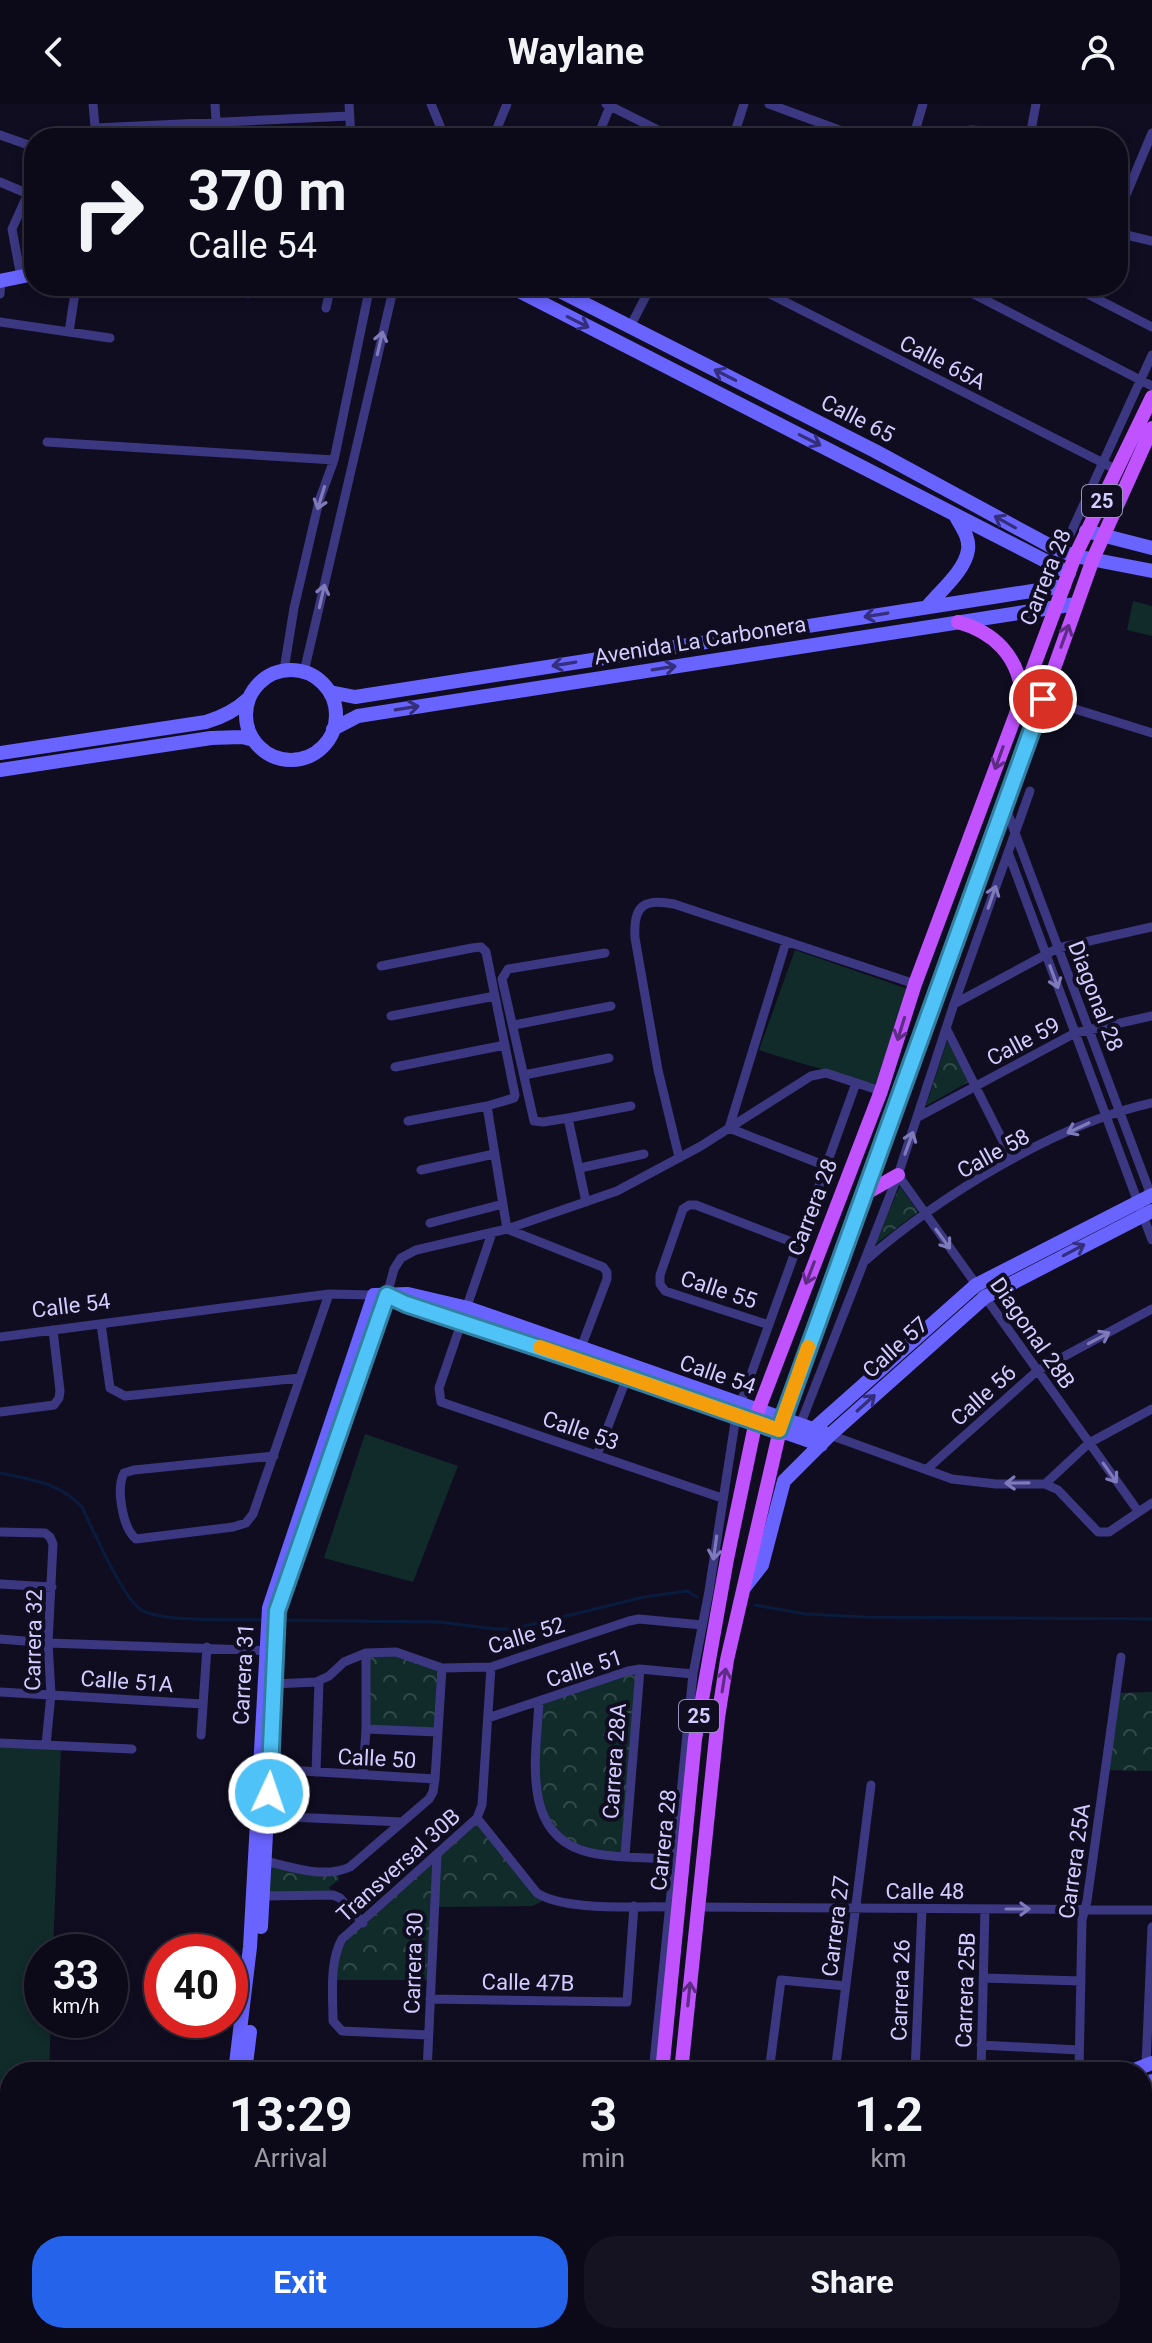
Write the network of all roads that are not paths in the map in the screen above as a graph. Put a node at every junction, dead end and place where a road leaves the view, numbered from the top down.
1 (93, 104) edge
2 (215, 104) edge
3 (349, 104) edge
4 (431, 104) edge
5 (507, 104) edge
6 (744, 104) edge
7 (769, 104) edge
8 (923, 104) edge
9 (1036, 104) edge
10 (609, 105) edge
11 (797, 109) edge
12 (349, 116) junction
13 (216, 122) junction
14 (95, 128) edge
15 (150, 128) edge
16 (216, 128) edge
17 (350, 128) edge
18 (441, 128) edge
19 (497, 128) edge
20 (601, 128) edge
21 (654, 128) edge
22 (736, 128) edge
23 (839, 128) edge
24 (916, 128) edge
25 (1032, 128) edge
26 (1152, 133) edge
27 (0, 135) edge
28 (24, 143) edge
29 (0, 182) edge
30 (1128, 190) edge
31 (24, 193) edge
32 (24, 201) edge
33 (1128, 235) edge
34 (1152, 241) edge
35 (24, 266) edge
36 (24, 276) edge
37 (0, 286) edge
38 (74, 296) edge
39 (329, 296) edge
40 (368, 296) edge
41 (392, 296) edge
42 (528, 296) edge
43 (570, 296) edge
44 (646, 296) edge
45 (774, 296) edge
46 (977, 296) edge
47 (1092, 296) edge
48 (326, 308) dead end
49 (0, 322) edge
50 (630, 327) junction
51 (1152, 327) edge
52 (69, 332) junction
53 (110, 338) dead end
54 (1152, 355) edge
55 (1141, 380) junction
56 (1152, 386) edge
57 (1152, 397) edge
58 (1152, 428) edge
59 (47, 442) dead end
60 (334, 460) junction
61 (1110, 467) junction
62 (955, 515) junction
63 (1086, 531) junction
64 (1102, 535) junction
65 (1152, 548) edge
66 (1068, 554) junction
67 (1093, 559) junction
68 (1152, 571) edge
69 (1066, 579) junction
70 (1076, 604) junction
71 (927, 607) junction
72 (1056, 607) junction
73 (958, 622) junction
74 (284, 670) junction
75 (304, 672) junction
76 (330, 692) junction
77 (1022, 695) junction
78 (248, 699) junction
79 (1043, 699) junction
80 (1061, 705) junction
81 (1036, 721) junction
82 (333, 729) junction
83 (1152, 733) edge
84 (254, 740) junction
85 (0, 753) edge
86 (0, 770) edge
87 (1030, 791) dead end
88 (1005, 806) junction
89 (1015, 831) junction
90 (1008, 852) junction
91 (1152, 927) edge
92 (786, 942) junction
93 (1058, 948) junction
94 (605, 953) dead end
95 (1045, 953) junction
96 (381, 966) dead end
97 (915, 984) junction
98 (495, 996) junction
99 (954, 1004) junction
100 (611, 1006) dead end
101 (391, 1016) dead end
102 (1152, 1016) edge
103 (514, 1025) junction
104 (946, 1028) junction
105 (1090, 1031) junction
106 (1075, 1033) junction
107 (505, 1045) junction
108 (609, 1058) dead end
109 (395, 1067) dead end
110 (524, 1075) junction
111 (856, 1083) junction
112 (976, 1086) junction
113 (881, 1091) junction
114 (1152, 1103) edge
115 (487, 1106) junction
116 (631, 1106) dead end
117 (1119, 1111) junction
118 (1105, 1115) junction
119 (918, 1117) junction
120 (568, 1118) junction
121 (408, 1121) dead end
122 (729, 1128) junction
123 (494, 1154) junction
124 (644, 1154) dead end
125 (679, 1157) junction
126 (1012, 1159) junction
127 (826, 1166) junction
128 (580, 1168) junction
129 (421, 1170) dead end
130 (898, 1175) junction
131 (863, 1195) junction
132 (586, 1202) junction
133 (1148, 1202) edge
134 (503, 1204) junction
135 (925, 1213) junction
136 (430, 1223) dead end
137 (507, 1229) junction
138 (492, 1233) junction
139 (1152, 1240) edge
140 (797, 1244) junction
141 (865, 1260) junction
142 (980, 1291) junction
143 (329, 1294) junction
144 (380, 1295) junction
145 (1152, 1309) edge
146 (465, 1315) junction
147 (101, 1324) junction
148 (769, 1325) junction
149 (53, 1330) junction
150 (0, 1337) edge
151 (579, 1354) junction
152 (1037, 1371) junction
153 (629, 1372) junction
154 (300, 1378) junction
155 (1152, 1409) edge
156 (738, 1410) junction
157 (0, 1412) edge
158 (757, 1417) junction
159 (780, 1424) junction
160 (805, 1431) junction
161 (826, 1440) junction
162 (1089, 1443) junction
163 (597, 1455) junction
164 (274, 1456) junction
165 (927, 1469) junction
166 (1045, 1484) junction
167 (722, 1498) junction
168 (1152, 1503) edge
169 (1138, 1511) junction
170 (0, 1532) edge
171 (0, 1584) edge
172 (52, 1587) junction
173 (744, 1588) junction
174 (702, 1625) junction
175 (0, 1639) edge
176 (48, 1643) junction
177 (207, 1647) junction
178 (271, 1650) junction
179 (366, 1653) junction
180 (1121, 1657) dead end
181 (491, 1667) junction
182 (442, 1668) junction
183 (640, 1669) junction
184 (693, 1674) junction
185 (319, 1681) junction
186 (274, 1684) junction
187 (0, 1692) edge
188 (51, 1694) junction
189 (539, 1701) junction
190 (203, 1704) junction
191 (488, 1718) junction
192 (366, 1729) junction
193 (438, 1732) junction
194 (201, 1735) dead end
195 (0, 1743) edge
196 (46, 1745) junction
197 (132, 1749) dead end
198 (270, 1769) junction
199 (316, 1772) junction
200 (363, 1775) junction
201 (435, 1779) junction
202 (871, 1785) dead end
203 (268, 1816) junction
204 (477, 1818) junction
205 (402, 1822) junction
206 (625, 1855) junction
207 (437, 1856) junction
208 (674, 1859) junction
209 (265, 1861) junction
210 (676, 1884) junction
211 (263, 1896) junction
212 (634, 1906) junction
213 (669, 1907) junction
214 (698, 1907) junction
215 (856, 1909) junction
216 (922, 1909) junction
217 (985, 1909) junction
218 (1084, 1910) junction
219 (1152, 1910) edge
220 (363, 1923) junction
221 (1152, 1927) edge
222 (983, 1978) junction
223 (1081, 1981) junction
224 (846, 1986) junction
225 (430, 1999) junction
226 (627, 2002) joint
227 (248, 2008) joint
228 (428, 2035) junction
229 (242, 2038) edge
230 (247, 2038) edge
231 (981, 2045) junction
232 (1079, 2050) junction
233 (237, 2062) edge
234 (245, 2062) edge
235 (427, 2062) edge
236 (654, 2062) edge
237 (663, 2062) edge
238 (682, 2062) edge
239 (770, 2062) edge
240 (836, 2062) edge
241 (915, 2062) edge
242 (981, 2062) edge
243 (1079, 2062) edge
244 (1149, 2062) edge

1 - 14 street
2 - 13 street
3 - 12 street
4 - 18 street
5 - 19 street
6 - 22 street
7 - 11 street
8 - 24 street
9 - 25 street
10 - 20 street
10 - 21 street
11 - 23 street
12 - 13 street
12 - 17 street
13 - 15 street
13 - 16 street
26 - 30 street
27 - 28 street
29 - 31 street
32 - 35 street
33 - 34 street
36 - 37 street
38 - 52 street
39 - 48 street
40 - 60 street
75 -> 41 street
42 -> 62 street, Calle 65
43 - 50 street, Calle 65
44 - 50 street
45 - 61 street, Calle 65A
46 - 55 street
47 - 51 street
49 - 52 street
66 -> 50 street, Calle 65
52 - 53 street
54 - 55 street
55 - 56 street
55 - 61 street
57 - 61 main road, Carrera 28 / 25
58 - 64 main road, Carrera 28 / 25
59 - 60 street
60 -> 74 street
61 - 63 main road, Carrera 28 / 25
61 - 66 street
62 - 69 street, Calle 65
62 - 71 street
63 - 64 street
63 - 66 main road, Carrera 28 / 25
64 - 65 street
64 - 67 main road, Carrera 28 / 25
66 - 67 street, Calle 65
66 - 69 main road, Carrera 28 / 25
67 - 68 street, Calle 65
67 - 70 main road, Carrera 28 / 25
69 - 71 street, Avenida La Carbonera
69 - 72 main road, Carrera 28 / 25
70 - 72 street, Avenida La Carbonera
79 -> 70 main road, Carrera 28 / 25
71 -> 76 street, Avenida La Carbonera
72 - 73 street, Avenida La Carbonera
72 - 77 main road, Carrera 28 / 25
73 - 77 main road
82 -> 73 street, Avenida La Carbonera
74 - 75 street
74 - 78 street
75 - 76 street
76 - 82 street
77 -> 97 main road, Carrera 28 / 25
78 - 84 street
78 - 85 street
79 - 80 street
79 - 81 main road, Carrera 28 / 25
80 - 81 street
80 - 83 street
81 - 88 main road, Carrera 28 / 25
82 - 84 street
84 - 86 street
87 - 89 street
88 - 89 street, Diagonal 28
88 - 131 main road, Carrera 28 / 25
89 - 90 street
89 - 93 street, Diagonal 28
90 - 95 street, Diagonal 28
99 -> 90 street
91 - 93 street
92 - 97 street
92 - 122 street
92 - 125 street
93 - 95 street
93 - 105 street, Diagonal 28
94 - 103 street
95 - 99 street
95 -> 106 street, Diagonal 28
96 - 98 street
97 -> 113 main road, Carrera 28 / 25
98 - 101 street
98 - 107 street
99 - 104 street
100 - 103 street
102 - 105 street, Calle 59
103 - 110 street
104 - 112 street
104 - 119 street
105 - 106 street, Calle 59
105 - 117 street, Diagonal 28
106 - 112 street, Calle 59
106 - 118 street, Diagonal 28
107 - 109 street
107 - 115 street
108 - 110 street
110 - 120 street
111 - 113 street
111 - 122 street
111 - 127 street, Carrera 28
112 - 119 street, Calle 59
112 - 126 street
113 -> 158 main road, Carrera 28 / 25
114 - 117 street, Calle 58
115 - 121 street
115 - 123 street
116 - 120 street
117 - 118 street, Calle 58
117 - 133 street, Diagonal 28
118 -> 126 street, Calle 58
118 - 133 street, Diagonal 28
130 -> 119 street
120 - 128 street
122 - 125 street
122 - 127 street
123 - 129 street
123 - 134 street
124 - 128 street
125 - 132 street
126 - 135 street, Calle 58
127 - 140 street, Carrera 28
128 - 132 street
130 - 131 main road
130 - 135 street, Diagonal 28B
130 - 141 street
131 - 159 main road, Carrera 28 / 25
132 - 137 street
133 - 139 street, Diagonal 28
133 - 142 street, Calle 57
134 - 136 street
134 - 137 street
135 - 141 street, Calle 58
135 -> 142 street, Diagonal 28B
137 - 138 street
137 - 151 street
138 - 144 street
138 - 146 street
140 - 148 street, Carrera 28
140 - 148 street, Calle 55
141 - 160 street
142 - 152 street, Diagonal 28B
142 - 160 street, Calle 57
161 -> 142 street, Calle 57
143 - 144 street, Calle 54
143 - 147 street, Calle 54
143 - 154 street
144 - 146 street, Calle 54
144 - 178 street, Carrera 31
152 -> 145 street, Calle 56
146 - 151 street, Calle 54
146 - 163 street, Calle 53
147 - 149 street, Calle 54
147 - 154 street
148 - 156 street, Carrera 28
149 - 150 street, Calle 54
149 - 157 street
151 - 153 street, Calle 54
152 - 162 street, Diagonal 28B
152 - 165 street, Calle 56
153 - 156 street, Calle 54
153 - 163 street
154 - 164 street
155 - 162 street
156 - 158 street, Calle 54
156 - 167 street, Carrera 28
158 - 159 street, Calle 54
158 - 210 main road, Carrera 28 / 25
159 - 160 street, Calle 54
159 - 173 main road, Carrera 28 / 25
160 - 161 street, Calle 54
161 - 165 street, Calle 54
161 - 173 street, Calle 57
162 - 166 street
162 -> 169 street, Diagonal 28B
163 - 167 street, Calle 53
164 - 164 street
166 -> 165 street, Calle 54
166 - 169 street
167 -> 174 street, Carrera 28
168 - 169 street
170 - 172 street, Carrera 32
171 - 172 street
172 - 176 street, Carrera 32
214 -> 173 main road, Carrera 28 / 25
174 - 181 street, Calle 52
174 - 184 street, Carrera 28
175 - 176 street
176 - 177 street
176 - 188 street, Carrera 32
177 - 178 street
177 - 190 street
178 - 186 street, Carrera 31
178 - 227 street, Carrera 31
179 - 182 street, Calle 52
179 - 185 street
179 - 192 street
180 - 218 street, Carrera 25A
181 - 182 street, Calle 52
181 - 191 street
182 - 193 street
183 - 184 street, Calle 51
183 - 189 street, Calle 51
183 - 206 street, Carrera 28A
184 - 208 street, Carrera 28
185 - 186 street
185 - 199 street
186 - 198 street, Carrera 31
187 - 188 street, Calle 51A
188 - 190 street, Calle 51A
188 - 196 street, Carrera 32
189 - 191 street, Calle 51
189 - 206 street
190 - 194 street
191 - 204 street
192 - 193 street
192 - 200 street
193 - 201 street
195 - 196 street
196 - 197 street
198 - 199 street, Calle 50
198 - 203 street, Carrera 31
199 - 200 street, Calle 50
200 - 201 street, Calle 50
201 - 205 street
202 - 215 street, Carrera 27
203 - 205 street
203 - 209 street, Carrera 31
204 - 207 street, Transversal 30B
204 - 212 street
205 - 209 street
206 - 208 street
207 - 220 street, Transversal 30B
207 - 225 street, Carrera 30
208 - 210 street, Carrera 28
209 - 211 street, Carrera 31
210 - 213 street, Carrera 28
210 - 237 main road, Carrera 28 / 25
211 - 220 street
211 - 227 street, Carrera 31
212 - 213 street
212 - 226 street, Carrera 28
213 - 236 street, Carrera 28
214 - 215 street, Calle 48
238 -> 214 main road, Carrera 28 / 25
215 - 216 street, Calle 48
215 - 224 street, Carrera 27
216 - 217 street, Calle 48
216 - 241 street, Carrera 26
217 -> 218 street, Calle 48
217 - 222 street, Carrera 25B
218 - 219 street, Calle 48
218 - 223 street, Carrera 25A
220 - 228 street, Transversal 30B
221 - 244 street
222 - 223 street
222 - 231 street, Carrera 25B
223 - 232 street, Carrera 25A
224 - 239 street
224 - 240 street, Carrera 27
225 - 226 street, Calle 47B
225 - 228 street, Carrera 30
228 - 235 street, Carrera 30
229 - 233 street, Carrera 31
230 - 234 street, Carrera 31
231 - 232 street
231 - 242 street, Carrera 25B
232 - 243 street, Carrera 25A

